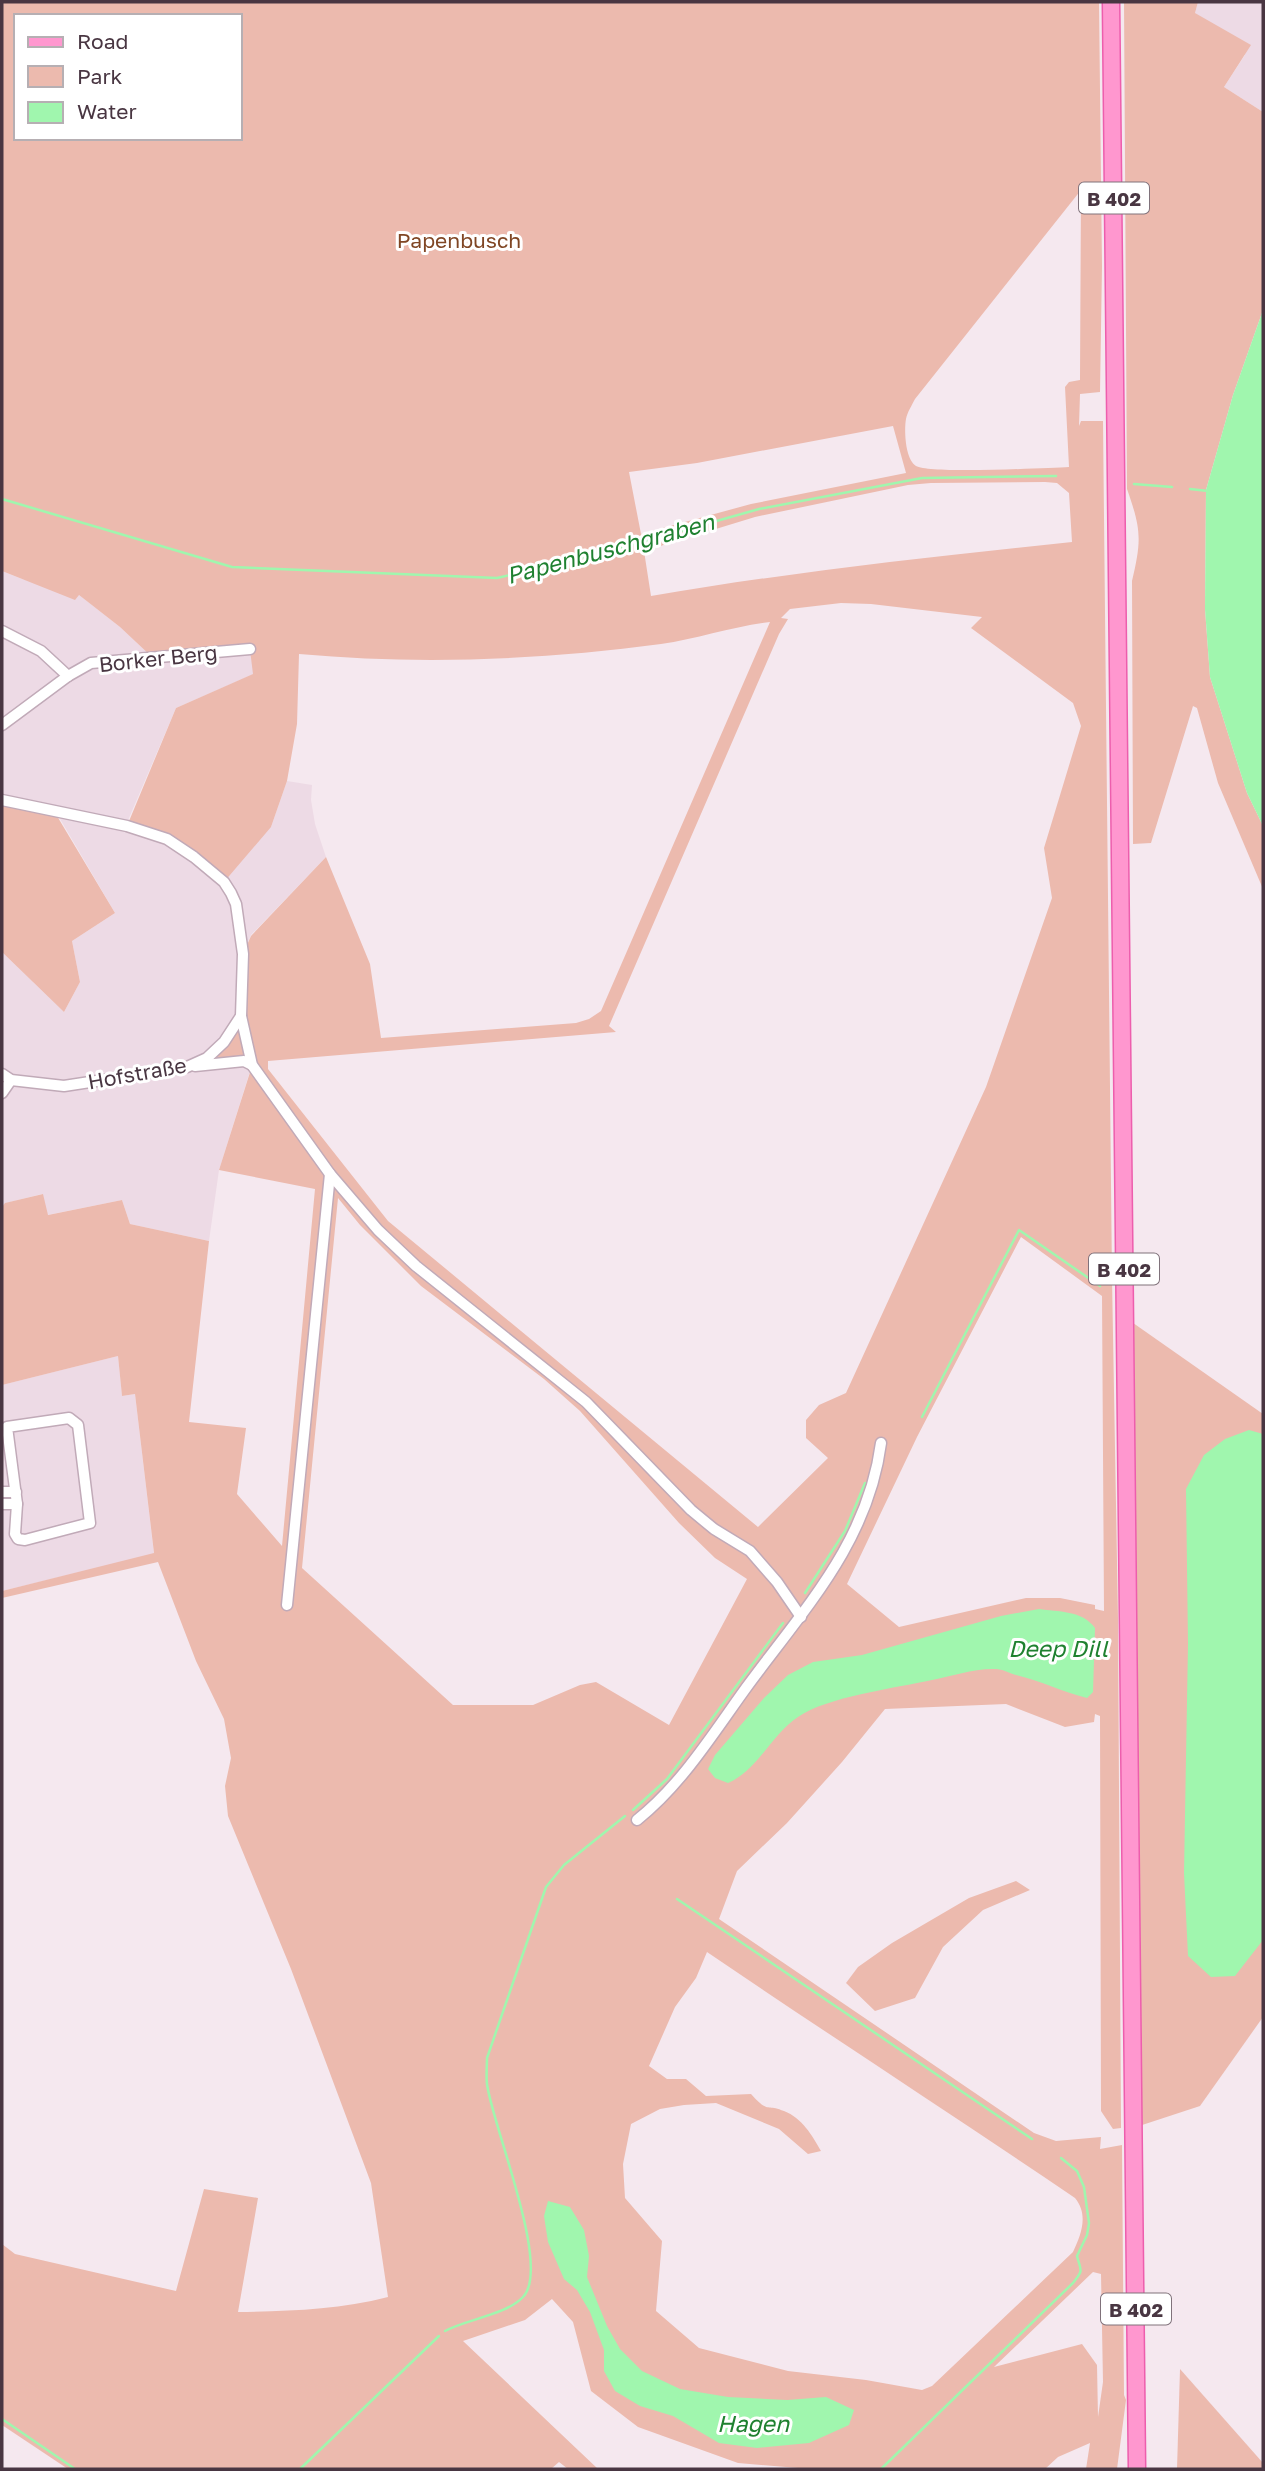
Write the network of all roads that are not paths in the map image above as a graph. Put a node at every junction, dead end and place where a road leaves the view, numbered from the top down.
1 (1111, 2) edge
2 (2, 631) edge
3 (250, 649) dead end
4 (68, 676) junction
5 (2, 725) edge
6 (2, 800) edge
7 (241, 1016) junction
8 (252, 1066) junction
9 (187, 1067) junction
10 (2, 1074) edge
11 (11, 1080) junction
12 (2, 1093) edge
13 (330, 1174) junction
14 (881, 1443) dead end
15 (2, 1492) edge
16 (16, 1492) junction
17 (2, 1504) edge
18 (17, 1504) junction
19 (287, 1605) dead end
20 (801, 1617) junction
21 (637, 1820) dead end
22 (1137, 2469) edge

1 - 22 main road, B 402
2 - 4 street
3 - 4 street, Borker Berg
4 - 5 street, Borker Berg
6 - 7 street
7 - 8 street
7 - 9 street, Hofstraße
8 - 9 street
8 - 13 street
9 - 11 street, Hofstraße
10 - 11 street, Hofstraße
11 - 12 street
13 - 19 street
13 - 20 street
14 - 20 street
15 - 16 street
16 - 18 street
16 - 18 street
17 - 18 street
20 - 21 street

